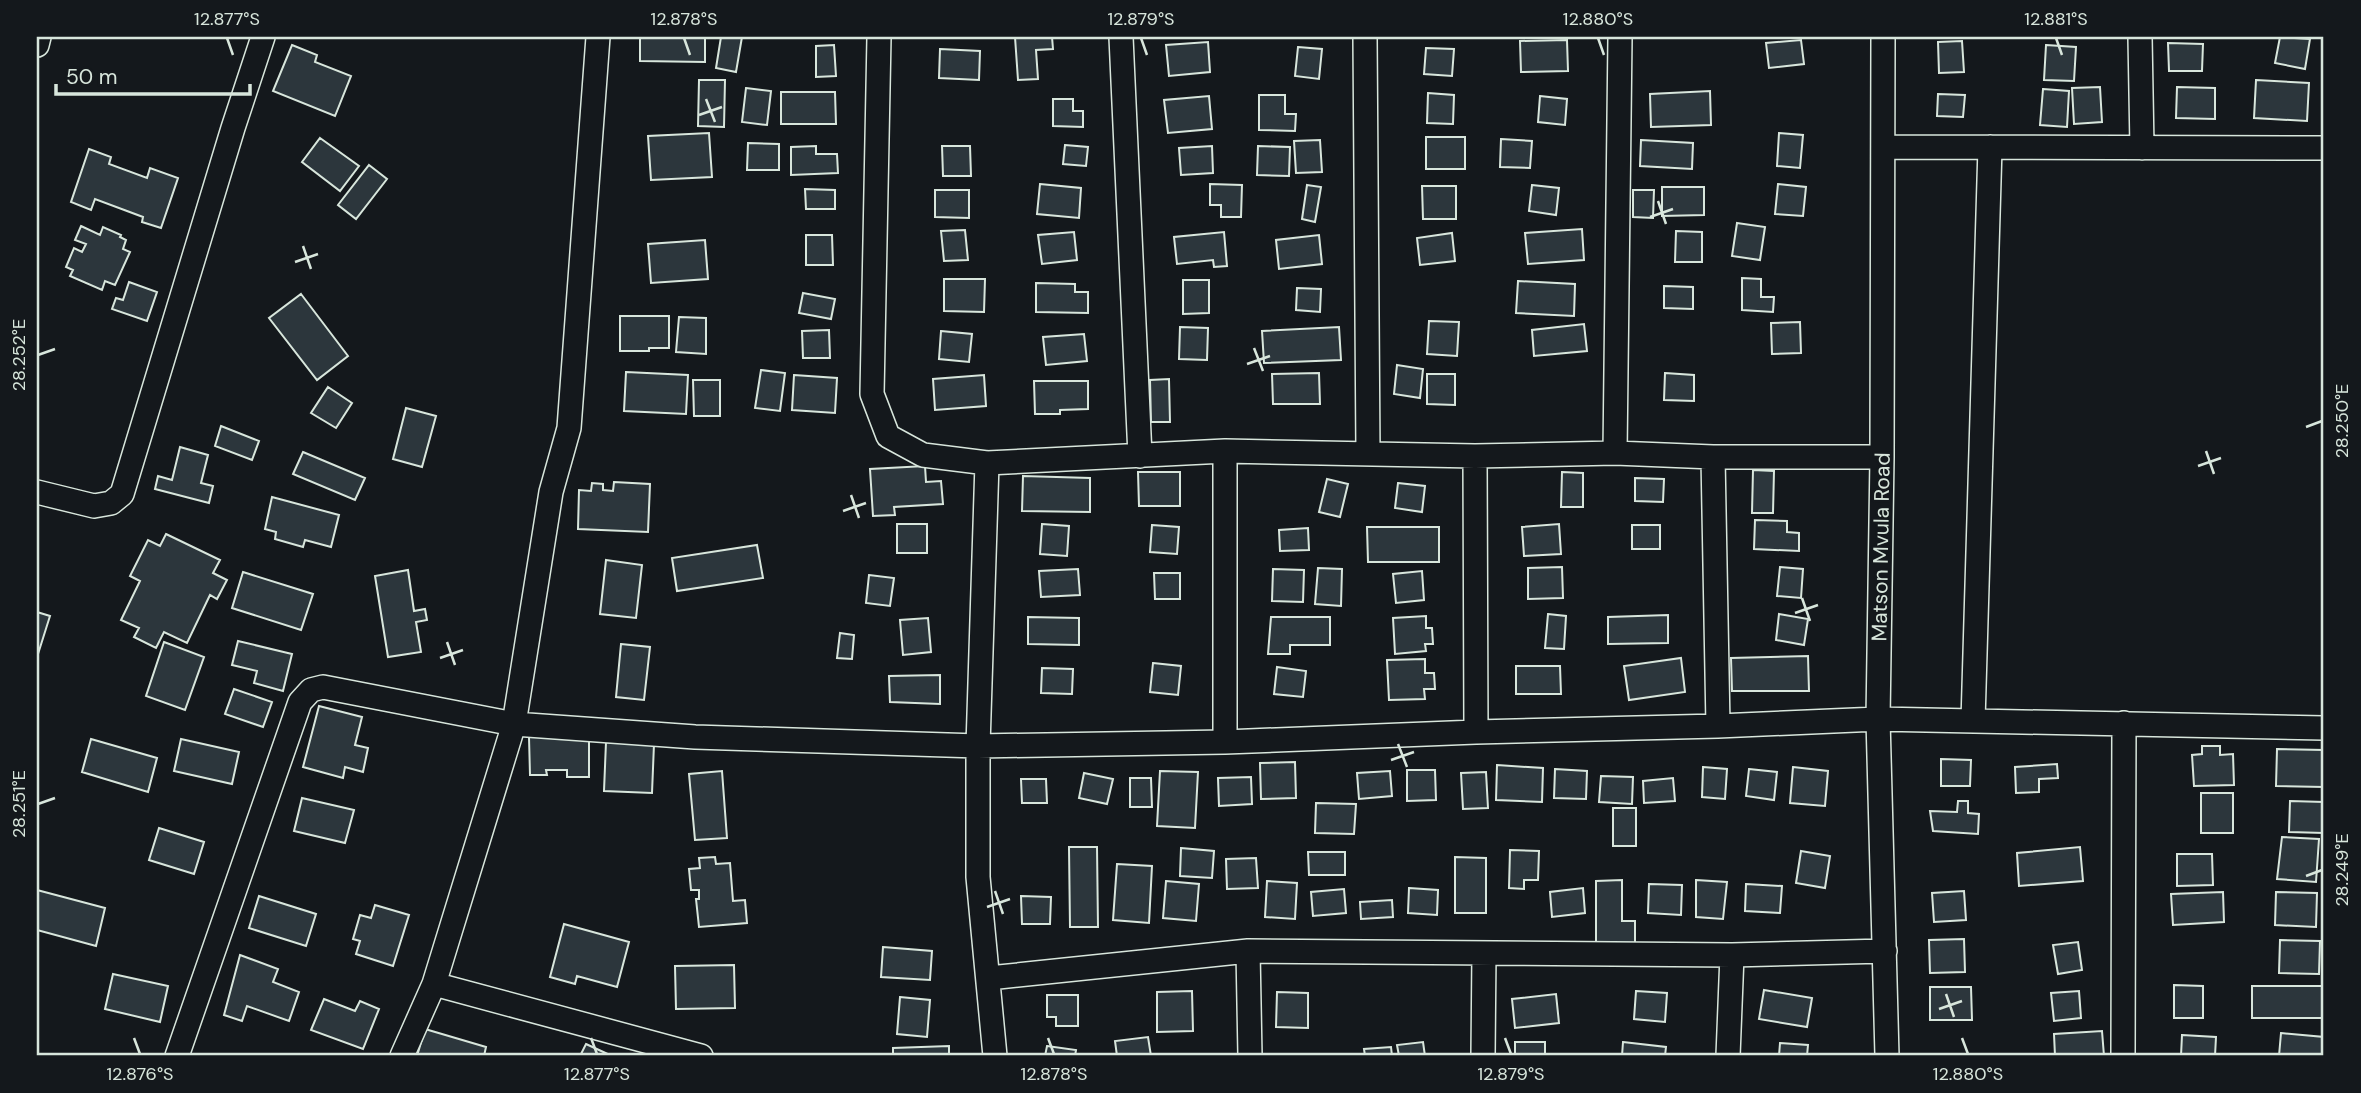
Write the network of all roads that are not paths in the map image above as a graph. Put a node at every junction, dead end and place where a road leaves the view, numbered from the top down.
1 (39, 37) edge
2 (263, 37) edge
3 (598, 37) edge
4 (879, 37) edge
5 (1121, 37) edge
6 (1365, 37) edge
7 (1620, 37) edge
8 (1883, 37) edge
9 (2140, 37) edge
10 (37, 45) edge
11 (1884, 147) junction
12 (1990, 147) junction
13 (2142, 148) junction
14 (2324, 148) edge
15 (1225, 451) junction
16 (1368, 453) junction
17 (1615, 453) junction
18 (1140, 456) junction
19 (1475, 456) junction
20 (1713, 457) junction
21 (1882, 457) junction
22 (986, 463) junction
23 (37, 492) edge
24 (1878, 719) junction
25 (1973, 720) junction
26 (514, 723) junction
27 (2124, 723) junction
28 (1718, 726) junction
29 (2324, 728) edge
30 (1476, 732) junction
31 (1224, 742) junction
32 (978, 746) junction
33 (1248, 951) junction
34 (1885, 951) junction
35 (1484, 953) junction
36 (1732, 954) junction
37 (989, 978) junction
38 (434, 984) junction
39 (177, 1056) edge
40 (402, 1056) edge
41 (701, 1056) edge
42 (995, 1056) edge
43 (1250, 1056) edge
44 (1483, 1056) edge
45 (1728, 1056) edge
46 (1887, 1056) edge
47 (2123, 1056) edge

1 - 10 street
2 - 23 street
3 - 26 street
4 - 22 street
5 - 18 street
6 - 16 street
7 - 17 street
8 - 11 street, Matson Mvula Road
9 - 13 street
11 - 12 street
11 - 21 street, Matson Mvula Road
12 - 13 street
12 - 25 street
13 - 14 street
15 - 16 street
15 - 18 street
15 - 31 street
16 - 19 street
17 - 19 street
17 - 20 street
18 - 22 street
19 - 30 street
20 - 21 street
20 - 28 street
21 - 24 street, Matson Mvula Road
22 - 32 street
24 - 25 street
24 - 28 street
24 - 34 street, Matson Mvula Road
25 - 27 street
26 - 32 street
26 - 38 street
26 - 39 street
27 - 29 street
27 - 47 street
28 - 30 street
30 - 31 street
31 - 32 street
32 - 37 street
33 - 35 street
33 - 37 street
33 - 43 street
34 - 36 street
34 - 46 street, Matson Mvula Road
35 - 36 street
35 - 44 street
36 - 45 street
37 - 42 street
38 - 40 street
38 - 41 street

